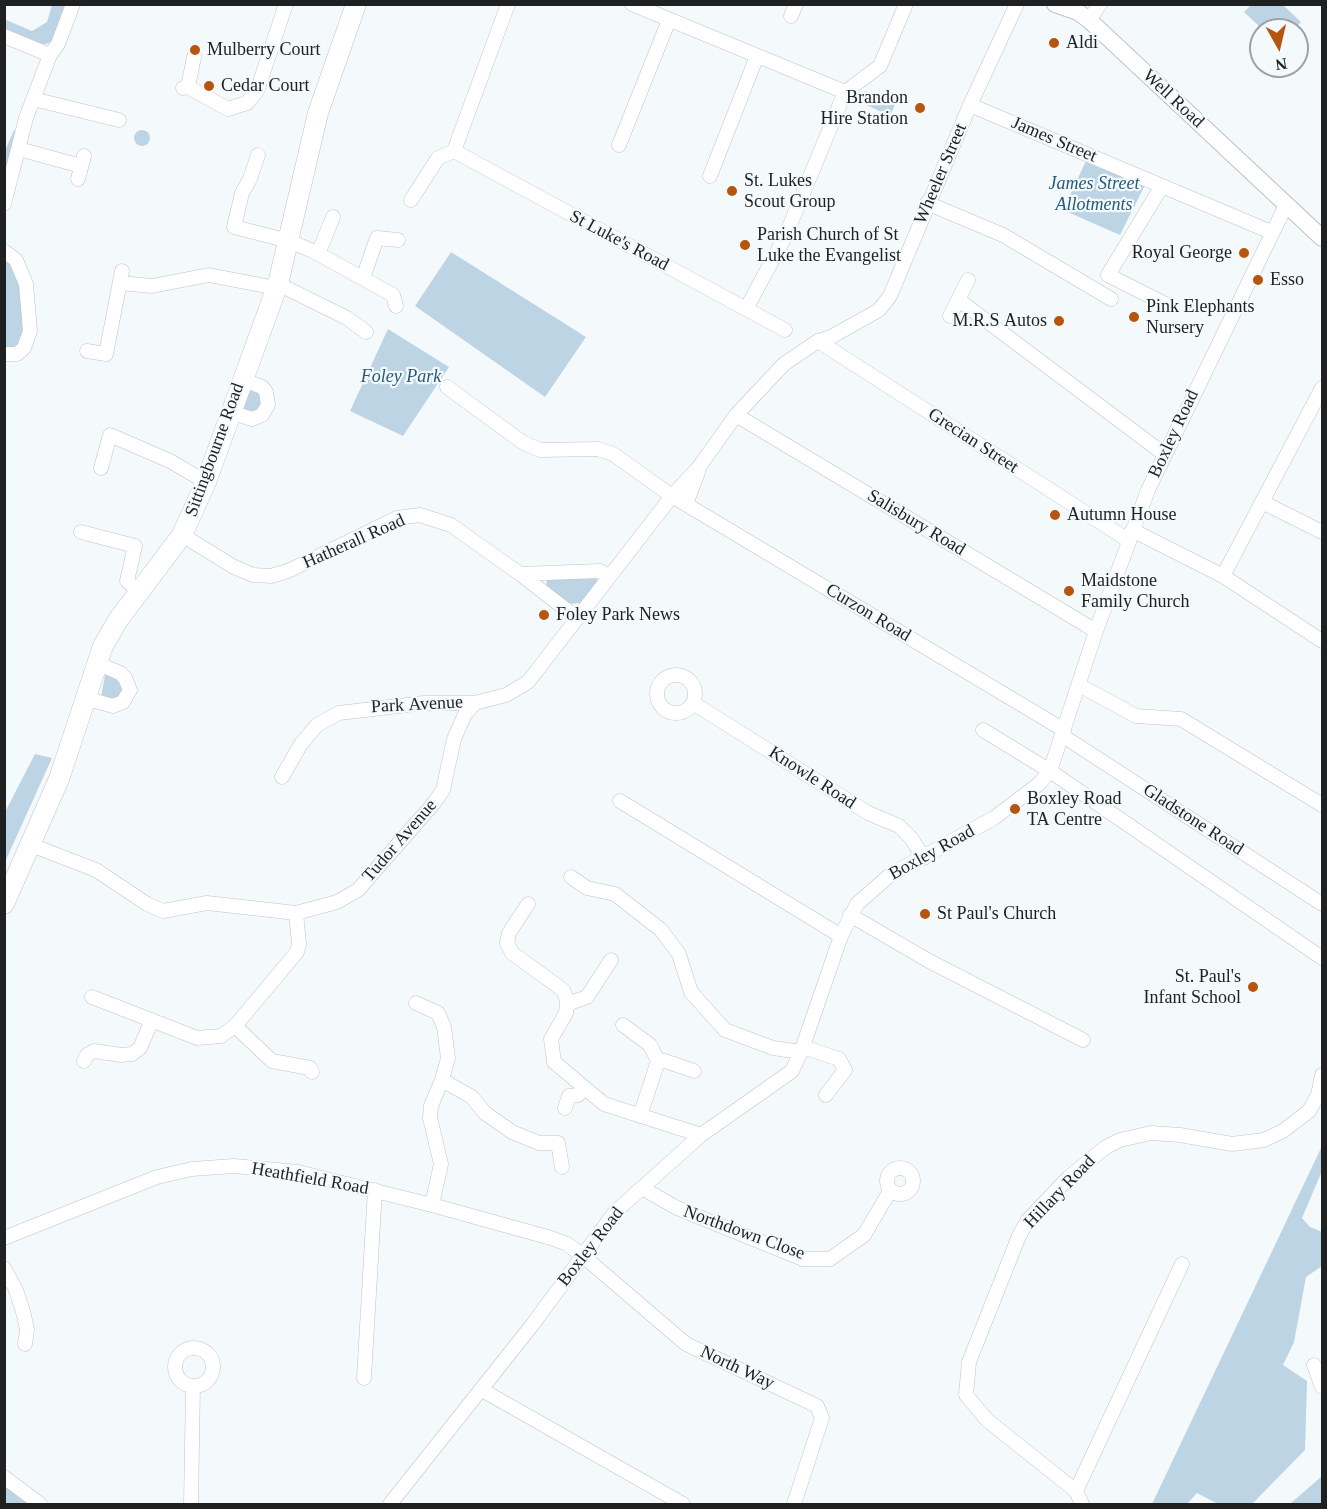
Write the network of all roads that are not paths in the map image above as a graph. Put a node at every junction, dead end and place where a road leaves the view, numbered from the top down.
1 (73, 4) edge
2 (286, 4) edge
3 (356, 4) edge
4 (508, 4) edge
5 (632, 4) edge
6 (906, 4) edge
7 (1017, 4) edge
8 (1055, 4) edge
9 (1100, 4) edge
10 (669, 20) junction
11 (1089, 20) junction
12 (4, 36) edge
13 (50, 55) junction
14 (757, 56) junction
15 (193, 57) dead end
16 (845, 92) junction
17 (33, 99) junction
18 (970, 105) junction
19 (119, 120) dead end
20 (619, 145) dead end
21 (19, 149) junction
22 (454, 151) junction
23 (258, 154) dead end
24 (81, 167) dead end
25 (710, 176) dead end
26 (8, 182) edge
27 (1162, 186) junction
28 (411, 200) dead end
29 (927, 203) junction
30 (4, 204) edge
31 (1286, 205) junction
32 (333, 217) dead end
33 (1271, 232) junction
34 (1323, 238) edge
35 (290, 240) junction
36 (398, 240) dead end
37 (4, 251) edge
38 (318, 254) junction
39 (363, 278) junction
40 (968, 280) dead end
41 (277, 286) junction
42 (1111, 299) dead end
43 (960, 301) junction
44 (1167, 305) dead end
45 (396, 306) dead end
46 (746, 309) junction
47 (950, 316) dead end
48 (785, 330) dead end
49 (366, 332) dead end
50 (818, 341) junction
51 (87, 351) dead end
52 (4, 354) edge
53 (241, 379) junction
54 (447, 387) dead end
55 (1323, 388) edge
56 (230, 412) junction
57 (736, 415) junction
58 (1164, 454) junction
59 (699, 467) junction
60 (101, 468) dead end
61 (206, 482) junction
62 (672, 496) junction
63 (1264, 502) junction
64 (686, 504) junction
65 (81, 532) dead end
66 (1323, 532) edge
67 (182, 535) junction
68 (1130, 535) junction
69 (520, 574) junction
70 (609, 576) junction
71 (1223, 576) junction
72 (140, 592) junction
73 (577, 618) junction
74 (1096, 631) junction
75 (1323, 641) edge
76 (96, 663) junction
77 (1079, 685) junction
78 (85, 698) junction
79 (475, 703) junction
80 (693, 703) dead end
81 (983, 730) dead end
82 (1064, 733) junction
83 (1050, 771) junction
84 (282, 777) dead end
85 (620, 801) dead end
86 (1323, 805) edge
87 (31, 845) junction
88 (924, 858) junction
89 (571, 877) dead end
90 (4, 904) edge
91 (528, 904) dead end
92 (1323, 904) edge
93 (296, 913) junction
94 (850, 915) junction
95 (841, 936) junction
96 (1323, 958) edge
97 (611, 960) dead end
98 (92, 997) dead end
99 (416, 1003) dead end
100 (567, 1004) junction
101 (152, 1020) junction
102 (623, 1025) dead end
103 (235, 1026) junction
104 (1083, 1040) dead end
105 (802, 1049) junction
106 (84, 1061) dead end
107 (658, 1061) junction
108 (694, 1071) dead end
109 (312, 1072) dead end
110 (1323, 1075) edge
111 (442, 1080) junction
112 (585, 1089) junction
113 (826, 1095) dead end
114 (565, 1108) dead end
115 (640, 1116) junction
116 (701, 1135) junction
117 (562, 1167) dead end
118 (642, 1188) junction
119 (375, 1190) junction
120 (890, 1191) dead end
121 (432, 1205) junction
122 (4, 1238) edge
123 (582, 1255) junction
124 (1182, 1264) dead end
125 (4, 1268) edge
126 (25, 1344) dead end
127 (364, 1377) dead end
128 (193, 1386) dead end
129 (482, 1390) junction
130 (4, 1477) edge
131 (1076, 1491) junction
132 (40, 1504) edge
133 (191, 1504) edge
134 (392, 1504) edge
135 (683, 1504) edge
136 (794, 1504) edge
137 (1082, 1504) edge

1 - 13 street
2 - 15 street
3 - 35 highway, Sittingbourne Road
4 - 22 street
5 - 10 street
6 - 16 street
7 - 18 street, Wheeler Street
8 - 11 main road, Well Road
9 - 11 street
10 - 14 street
10 - 20 street
11 - 31 main road, Well Road
12 - 13 street
13 - 17 street
14 - 16 street
14 - 25 street
16 - 46 street
17 - 19 street
17 - 21 street
18 - 27 street, James Street
18 - 29 street, Wheeler Street
21 - 24 street
21 - 26 street
22 - 28 street
22 - 46 street, St Luke's Road
23 - 35 street
26 - 30 street
27 - 33 street, James Street
27 - 44 street
29 - 42 street
29 - 50 street, Wheeler Street
31 - 33 street, Boxley Road
31 - 34 main road, Well Road
32 - 38 street
33 - 58 street, Boxley Road
35 - 38 street
35 - 41 highway, Sittingbourne Road
36 - 39 street
37 - 52 street
38 - 39 street
39 - 45 street
40 - 43 street
41 - 49 street
41 - 51 street
41 - 53 highway, Sittingbourne Road
43 - 47 street
43 - 58 street
46 - 48 street, St Luke's Road
50 - 57 street, Wheeler Street
50 - 68 street, Grecian Street
53 - 56 highway, Sittingbourne Road
53 - 56 street
54 - 62 street, Curzon Road
55 - 63 street
56 - 61 highway, Sittingbourne Road
57 - 59 street, Park Avenue
57 - 74 street, Salisbury Road
58 - 68 street, Boxley Road
59 - 62 street, Park Avenue
59 - 64 street
60 - 61 street
61 - 67 highway, Sittingbourne Road
62 - 64 street, Curzon Road
62 - 70 street, Park Avenue
63 - 66 street
63 - 71 street
64 - 82 street, Curzon Road
65 - 72 street
67 - 69 street, Hatherall Road
67 - 72 highway, Sittingbourne Road
68 - 71 street, Grecian Street
68 - 74 street, Boxley Road
69 - 70 street
69 - 73 street, Hatherall Road
70 - 73 street, Park Avenue
71 - 75 street, Grecian Street
72 - 76 highway, Sittingbourne Road
73 - 79 street, Park Avenue
74 - 77 street, Boxley Road
76 - 78 highway, Sittingbourne Road
76 - 78 street
77 - 82 street, Boxley Road
77 - 86 street
78 - 87 highway, Sittingbourne Road
79 - 84 street, Park Avenue
79 - 93 street, Tudor Avenue
80 - 88 street, Knowle Road
81 - 83 street
82 - 83 street, Boxley Road
82 - 92 street, Gladstone Road
83 - 88 street, Boxley Road
83 - 96 street
85 - 95 street
87 - 90 highway, Sittingbourne Road
87 - 93 street, Tudor Avenue
88 - 94 street, Boxley Road
89 - 105 street
91 - 100 street
93 - 103 street
94 - 95 street, Boxley Road
94 - 104 street
95 - 105 street, Boxley Road
97 - 100 street
98 - 101 street
99 - 111 street
100 - 112 street
101 - 103 street
101 - 106 street
102 - 107 street
103 - 109 street
105 - 113 street
105 - 116 street, Boxley Road
107 - 108 street
107 - 115 street
110 - 131 street, Hillary Road
111 - 117 street
111 - 121 street
112 - 114 street
112 - 115 street
115 - 116 street
116 - 118 street, Boxley Road
118 - 120 street, Northdown Close
118 - 123 street, Boxley Road
119 - 121 street, Heathfield Road
119 - 122 street, Heathfield Road
119 - 127 street
121 - 123 street, Heathfield Road
123 - 129 street, Boxley Road
123 - 136 street, North Way
124 - 131 street
125 - 126 street
128 - 133 street
129 - 134 street, Boxley Road
129 - 135 street
130 - 132 street
131 - 137 street, Hillary Road

